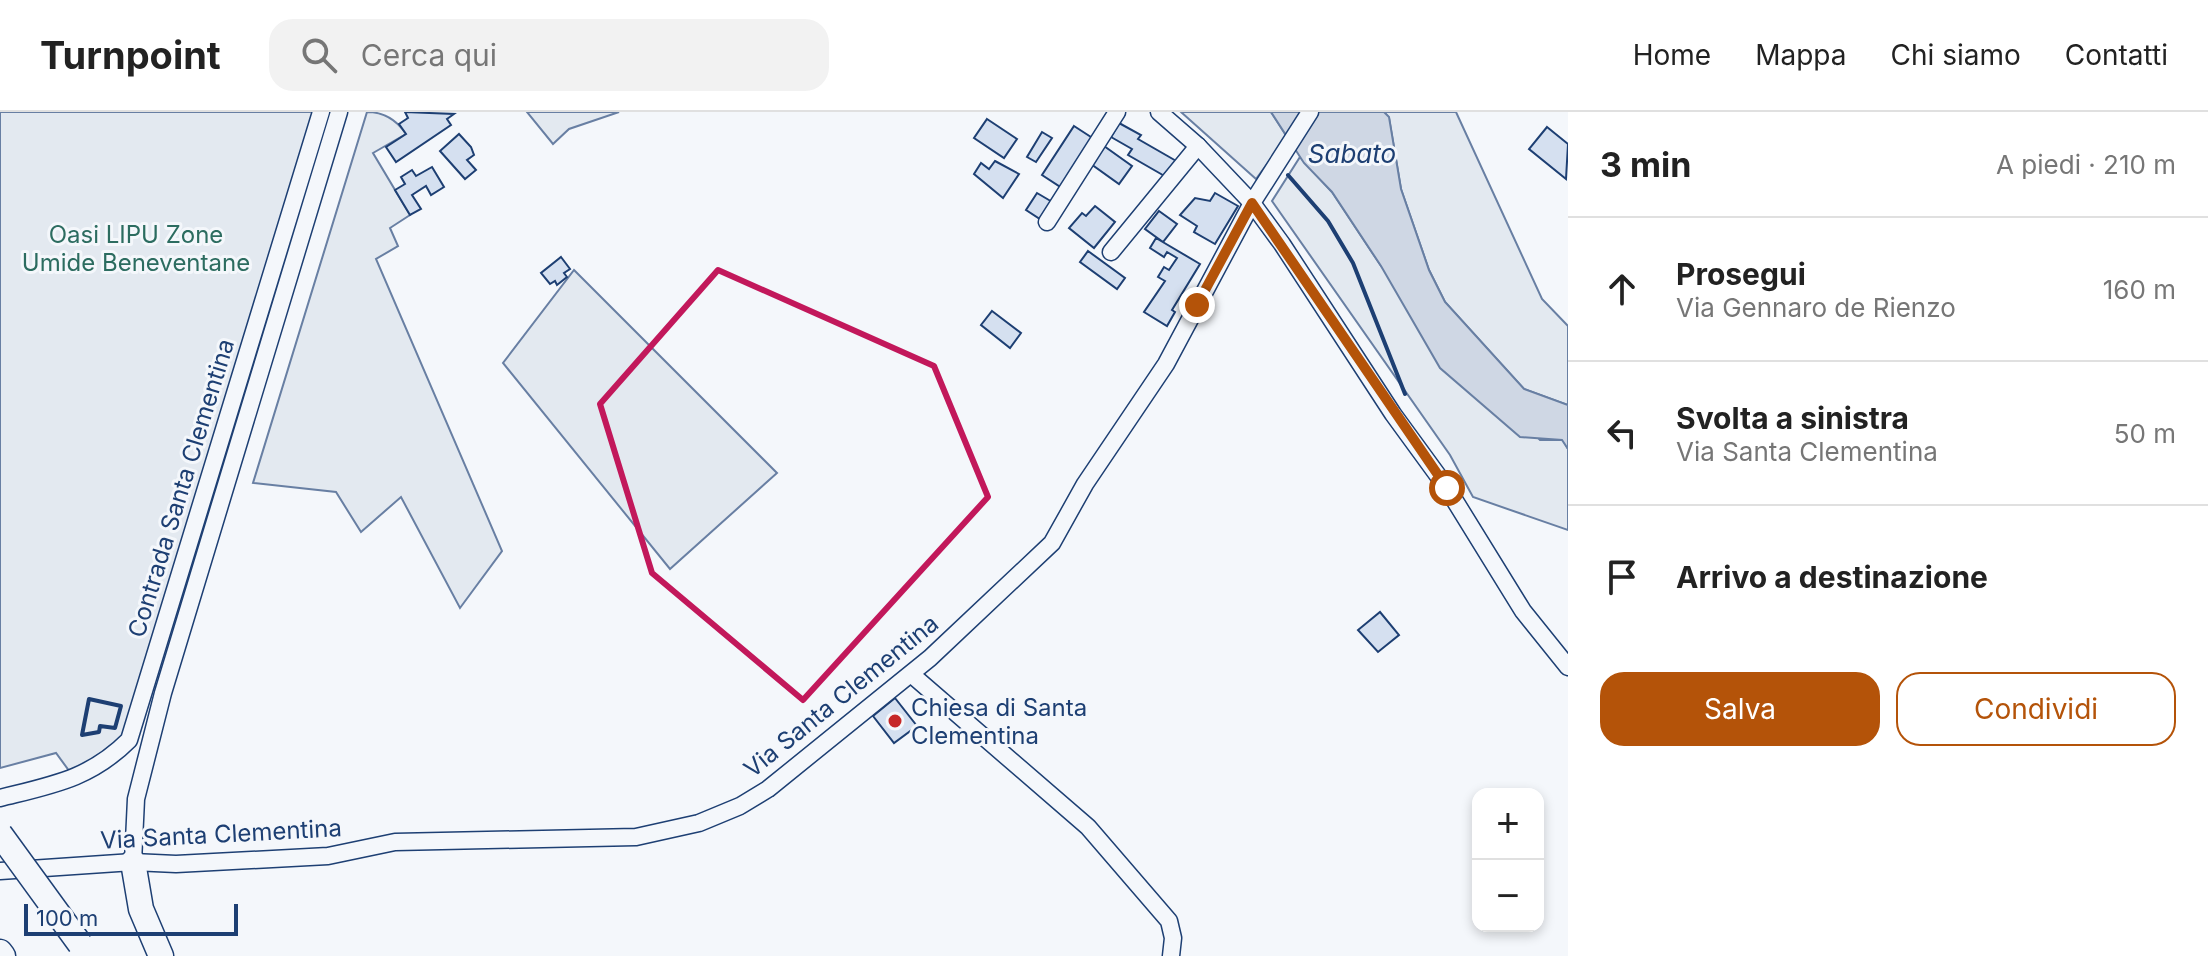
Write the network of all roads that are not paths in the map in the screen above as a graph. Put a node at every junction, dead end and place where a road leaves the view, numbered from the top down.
1 (1117, 112) edge
2 (1159, 112) edge
3 (1310, 112) edge
4 (335, 113) edge
5 (1198, 146) junction
6 (1252, 203) junction
7 (1047, 222) dead end
8 (1111, 252) dead end
9 (1568, 667) edge
10 (911, 674) junction
11 (0, 798) edge
12 (0, 834) edge
13 (133, 862) junction
14 (0, 871) edge
15 (85, 952) edge
16 (161, 956) edge
17 (1171, 956) edge

1 - 7 street
2 - 5 street
3 - 6 street, Via Santa Clementina
4 - 11 street, Contrada Santa Clementina
4 - 13 street, Contrada Santa Clementina
5 - 6 street
5 - 8 street
6 - 9 street
6 - 10 street, Via Santa Clementina
10 - 13 street, Via Santa Clementina
10 - 17 street
12 - 15 highway, bridge
13 - 14 street, Via Santa Clementina
13 - 16 highway

